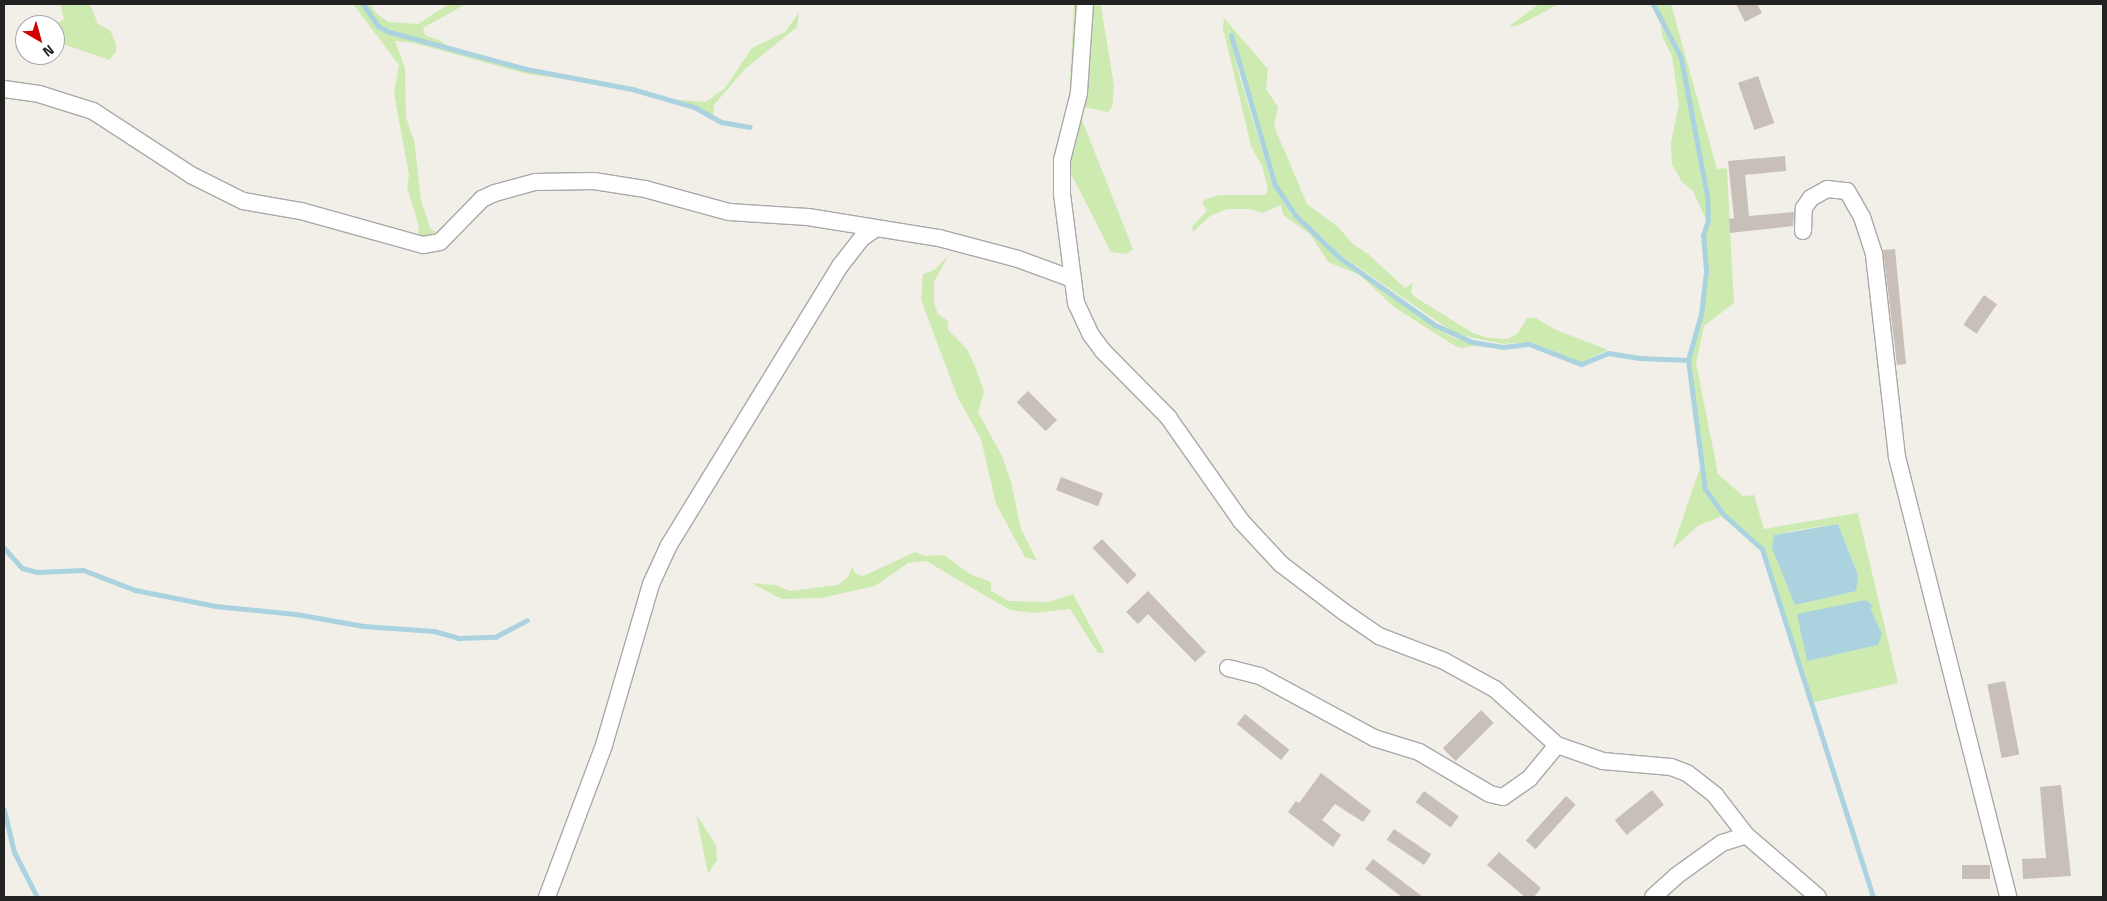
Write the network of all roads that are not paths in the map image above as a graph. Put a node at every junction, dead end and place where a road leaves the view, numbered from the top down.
1 (1085, 4) edge
2 (4, 89) edge
3 (875, 230) junction
4 (1803, 231) dead end
5 (1070, 278) junction
6 (1228, 668) dead end
7 (1557, 746) junction
8 (1746, 835) junction
9 (547, 897) edge
10 (1653, 897) edge
11 (1818, 897) edge
12 (2008, 897) edge

1 - 5 street
2 - 3 street
3 - 5 street
3 - 9 street
4 - 12 street
5 - 7 street
6 - 7 street
7 - 8 street
8 - 10 street
8 - 11 street

